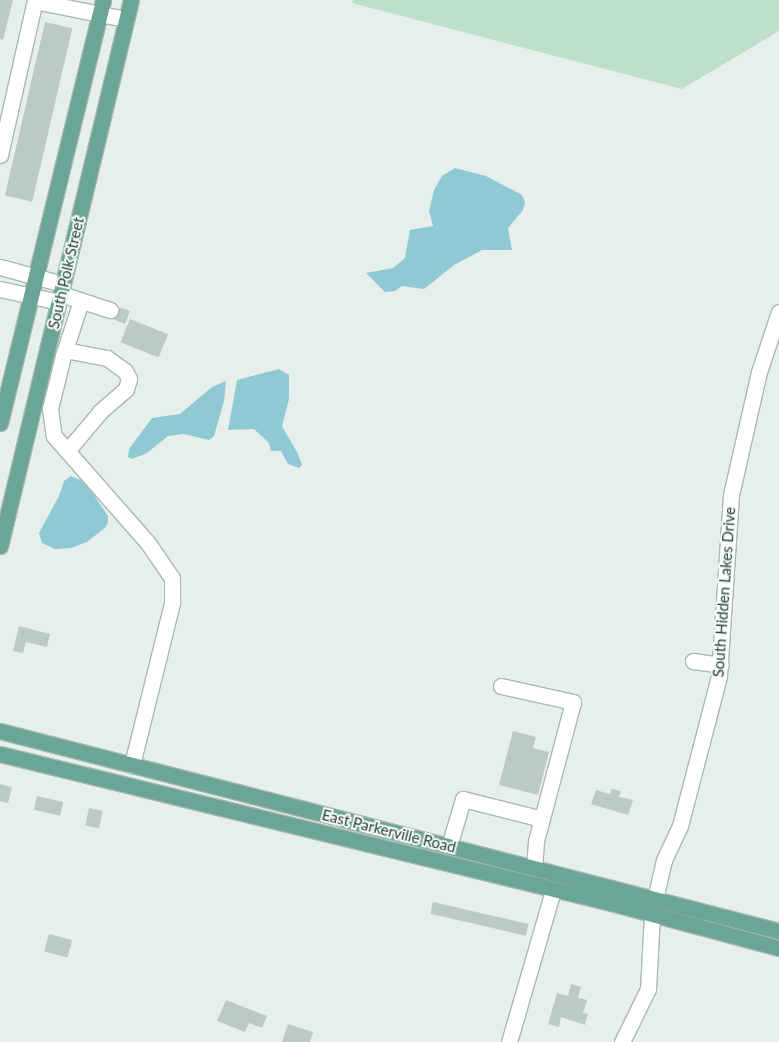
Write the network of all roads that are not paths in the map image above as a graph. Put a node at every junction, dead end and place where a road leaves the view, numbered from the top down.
1 (35, 0) edge
2 (131, 0) edge
3 (101, 6) edge
4 (126, 18) junction
5 (4, 116) edge
6 (0, 155) edge
7 (0, 267) edge
8 (35, 277) junction
9 (0, 289) edge
10 (61, 294) junction
11 (31, 295) junction
12 (82, 300) junction
13 (110, 310) dead end
14 (779, 312) edge
15 (65, 350) junction
16 (0, 423) edge
17 (67, 451) junction
18 (4, 510) edge
19 (0, 546) edge
20 (693, 661) dead end
21 (721, 665) junction
22 (501, 686) dead end
23 (0, 731) edge
24 (0, 754) edge
25 (132, 765) junction
26 (327, 815) junction
27 (542, 819) junction
28 (321, 833) junction
29 (449, 846) junction
30 (534, 868) junction
31 (529, 886) junction
32 (553, 891) junction
33 (655, 899) junction
34 (652, 914) junction
35 (779, 931) edge
36 (779, 948) edge
37 (509, 1042) edge
38 (622, 1042) edge

1 - 3 street
1 - 5 street
2 - 4 main road, South Polk Street
3 - 4 street
3 - 8 main road, South Polk Street
4 - 10 main road, South Polk Street
5 - 6 street
7 - 8 street
8 - 10 street
8 - 11 main road, South Polk Street
9 - 11 street
10 - 11 street
10 - 12 street
10 - 18 main road, South Polk Street
11 - 16 main road, South Polk Street
12 - 13 street
12 - 15 street
14 - 21 street, South Hidden Lakes Drive
15 - 17 street
15 - 17 street
17 - 25 street
18 - 19 main road, South Polk Street
20 - 21 street
21 - 33 street, South Hidden Lakes Drive
22 - 27 street
23 - 25 main road, East Parkerville Road
24 - 28 main road, East Parkerville Road
25 - 26 main road, East Parkerville Road
26 - 28 main road
26 - 29 main road, East Parkerville Road
27 - 29 street
27 - 30 street
28 - 31 main road, East Parkerville Road
29 - 30 main road, East Parkerville Road
30 - 31 main road
30 - 33 main road, East Parkerville Road
31 - 32 main road, East Parkerville Road
32 - 34 main road, East Parkerville Road
32 - 37 street
33 - 34 main road
33 - 35 main road, East Parkerville Road
34 - 36 main road, East Parkerville Road
34 - 38 street

